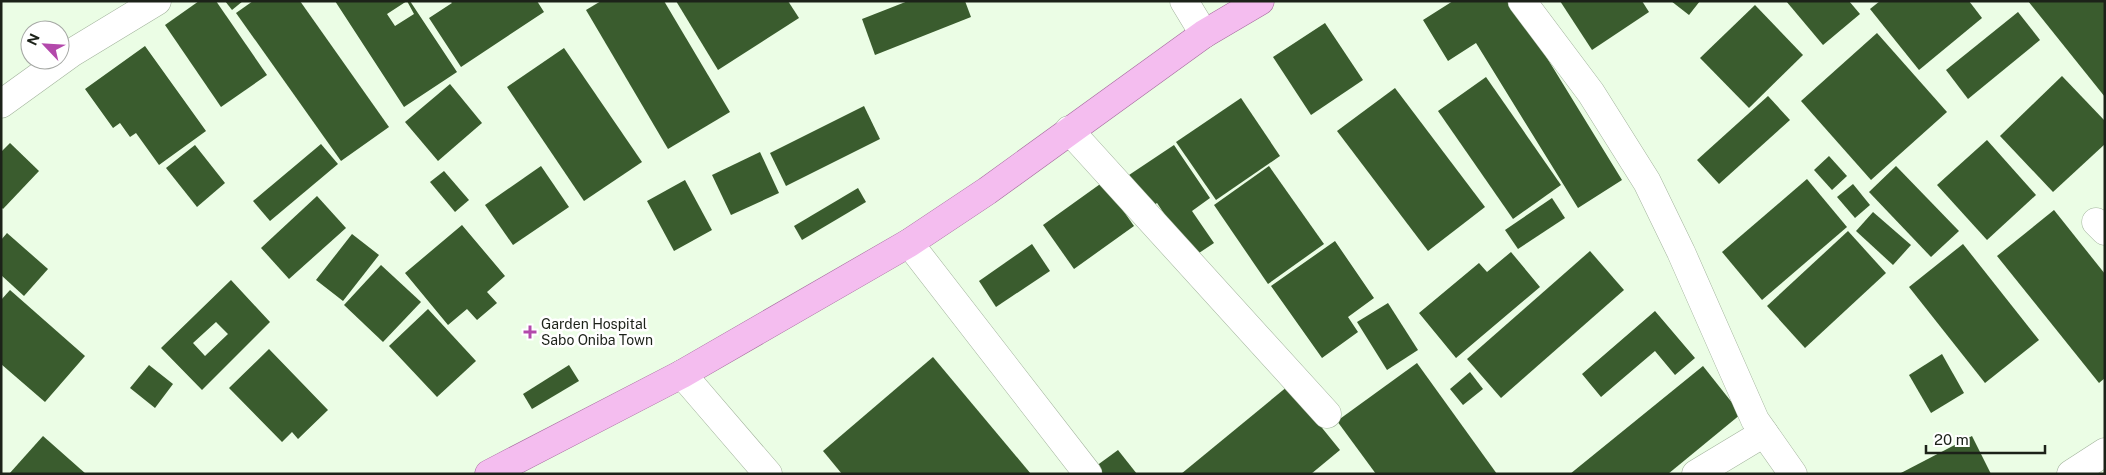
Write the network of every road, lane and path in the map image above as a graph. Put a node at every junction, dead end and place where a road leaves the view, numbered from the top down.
1 (157, 1) edge
2 (1184, 1) edge
3 (1260, 1) edge
4 (1522, 1) edge
5 (1204, 34) junction
6 (1, 104) edge
7 (1068, 130) junction
8 (908, 243) junction
9 (682, 374) junction
10 (1326, 414) dead end
11 (1764, 433) junction
12 (2105, 452) edge
13 (489, 474) edge
14 (768, 474) edge
15 (1088, 474) edge
16 (1696, 474) edge
17 (1793, 474) edge
18 (2071, 474) edge

1 - 6 street
2 - 5 street
3 - 5 main road
4 - 11 street
5 - 7 main road
7 - 8 main road
7 - 10 street
8 - 9 main road
8 - 15 street
9 - 13 main road
9 - 14 street
11 - 16 street
11 - 17 street
12 - 18 street

